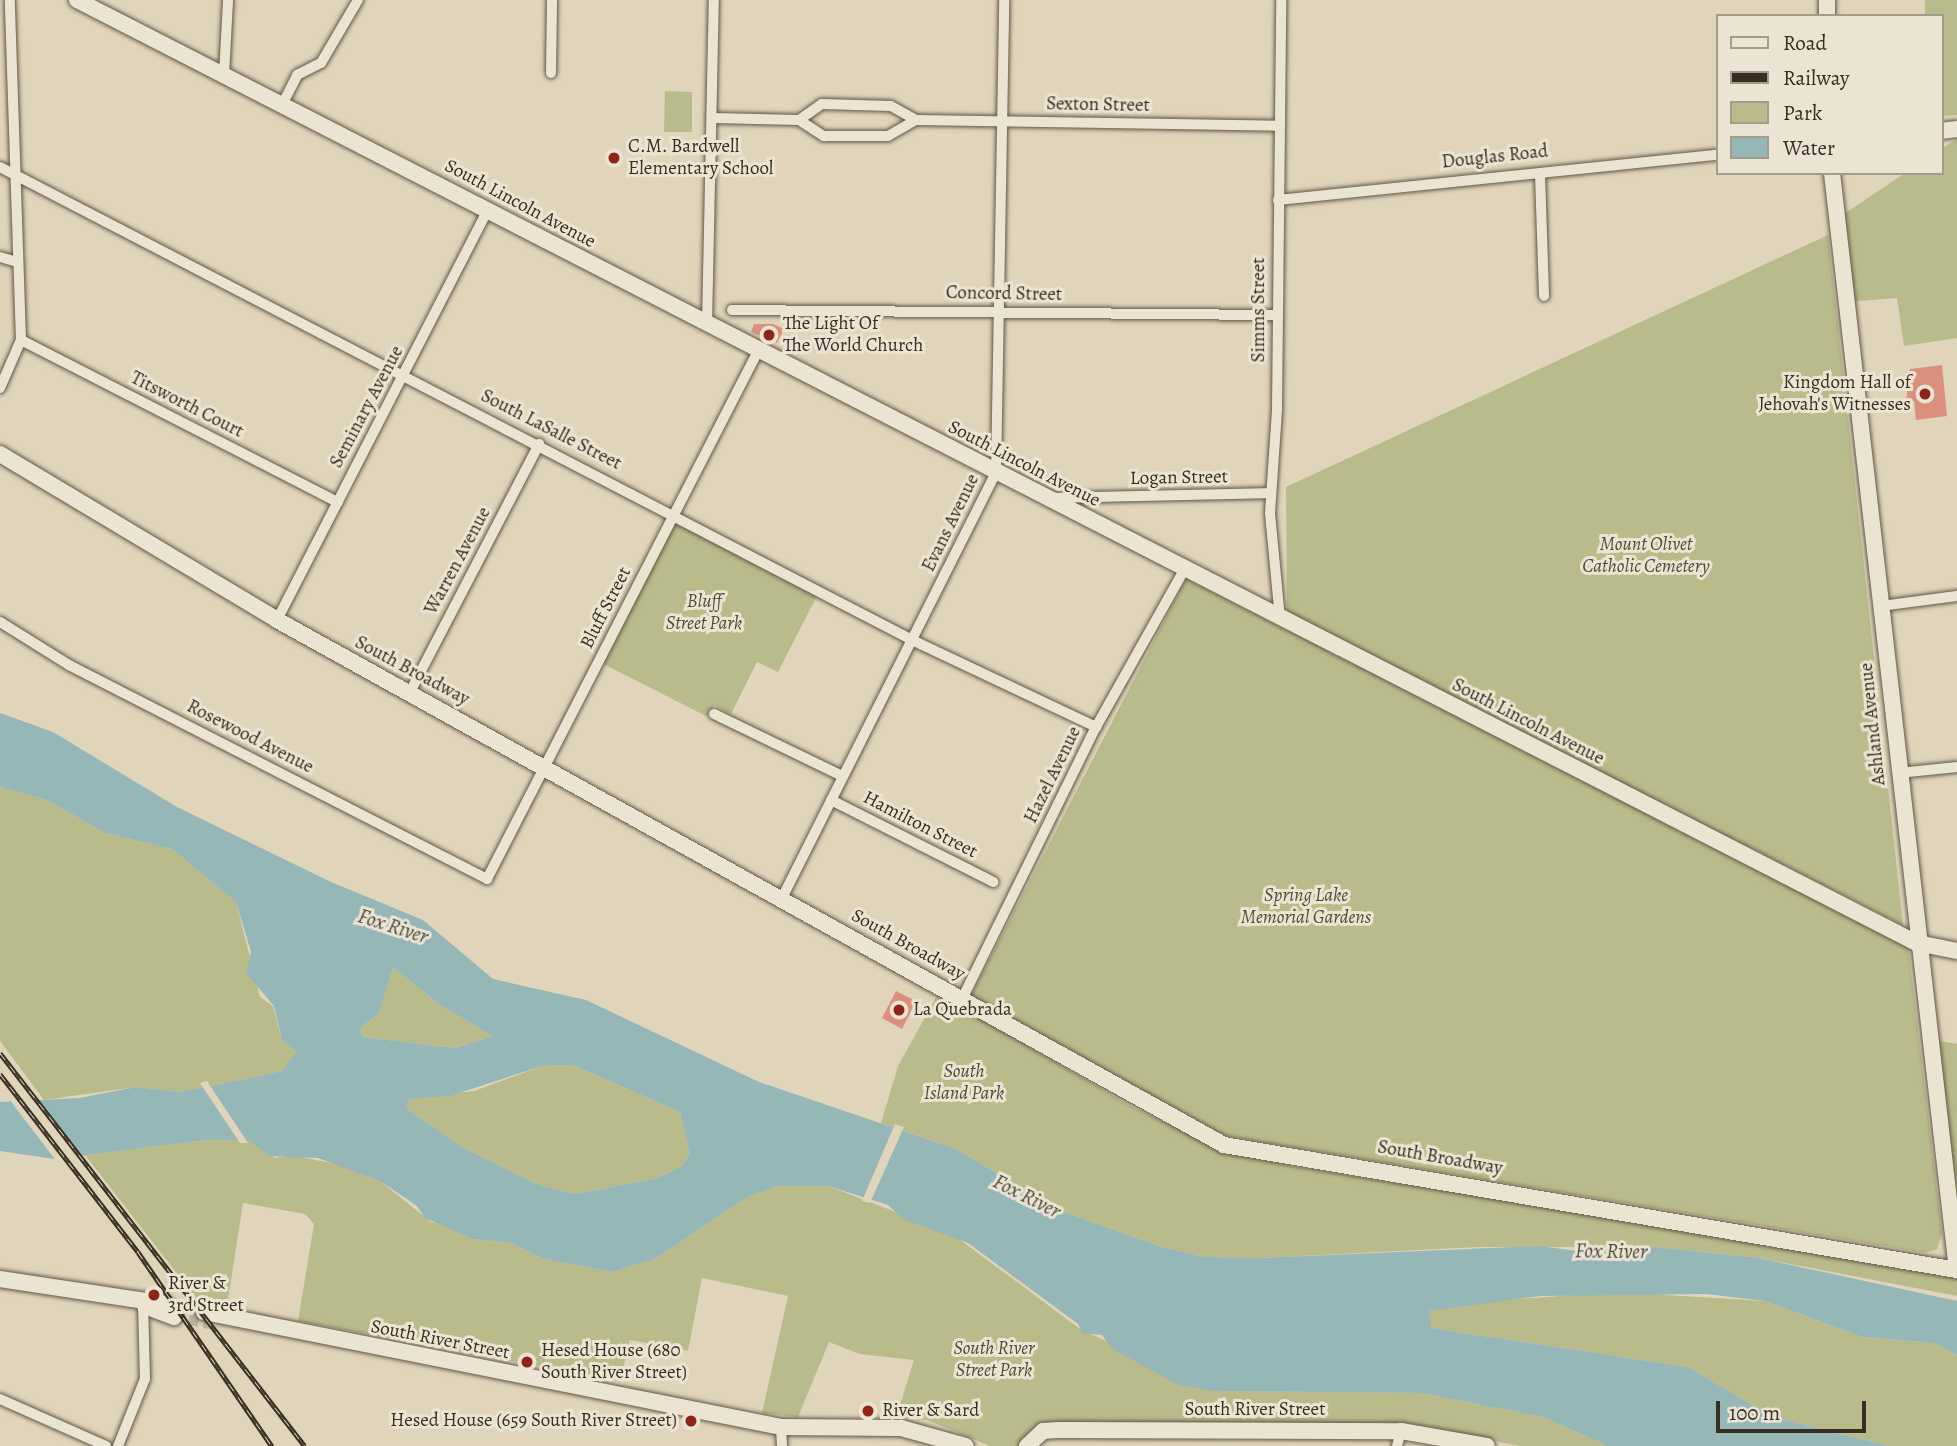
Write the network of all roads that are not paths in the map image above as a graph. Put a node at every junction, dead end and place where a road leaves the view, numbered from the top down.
1 (10, 0) edge
2 (77, 0) edge
3 (228, 0) edge
4 (358, 0) edge
5 (552, 0) edge
6 (714, 0) edge
7 (1004, 0) edge
8 (1281, 0) edge
9 (551, 73) dead end
10 (224, 75) junction
11 (282, 105) junction
12 (714, 118) junction
13 (799, 120) junction
14 (916, 120) junction
15 (1005, 122) junction
16 (1279, 126) junction
17 (1716, 155) edge
18 (0, 167) edge
19 (12, 173) junction
20 (1540, 174) junction
21 (1832, 175) edge
22 (1278, 200) junction
23 (488, 211) junction
24 (0, 257) edge
25 (17, 262) junction
26 (1544, 296) dead end
27 (732, 310) dead end
28 (1001, 312) junction
29 (1277, 315) junction
30 (707, 325) junction
31 (21, 340) junction
32 (757, 352) junction
33 (405, 375) junction
34 (0, 388) edge
35 (539, 444) junction
36 (0, 454) edge
37 (996, 473) junction
38 (1271, 493) junction
39 (1047, 498) junction
40 (338, 502) junction
41 (674, 512) junction
42 (1184, 570) junction
43 (1957, 596) edge
44 (1881, 606) junction
45 (277, 620) junction
46 (1280, 620) junction
47 (0, 622) edge
48 (912, 640) junction
49 (409, 694) junction
50 (714, 714) dead end
51 (1091, 725) junction
52 (546, 765) junction
53 (1957, 767) edge
54 (1899, 773) junction
55 (842, 776) junction
56 (831, 800) junction
57 (487, 878) joint
58 (993, 882) dead end
59 (782, 898) junction
60 (1917, 943) junction
61 (1957, 951) edge
62 (962, 999) junction
63 (1957, 1270) edge
64 (0, 1279) edge
65 (143, 1305) junction
66 (169, 1311) tunnel mouth
67 (209, 1318) tunnel mouth
68 (0, 1399) edge
69 (781, 1427) junction
70 (1399, 1439) edge
71 (106, 1446) edge
72 (118, 1446) edge
73 (782, 1446) edge
74 (966, 1446) edge
75 (1027, 1446) edge
76 (1487, 1446) edge

1 - 19 street
2 - 10 street, South Lincoln Avenue
3 - 10 street
4 - 11 street
5 - 9 street
6 - 12 street
7 - 15 street, Evans Avenue
8 - 16 street, Simms Street
10 - 11 street, South Lincoln Avenue
11 - 23 street, South Lincoln Avenue
12 - 13 street, Sexton Street
12 - 30 street
13 - 14 street, Sexton Street
13 - 14 street, Sexton Street
14 - 15 street, Sexton Street
15 - 16 street, Sexton Street
15 - 28 street, Evans Avenue
16 - 22 street, Simms Street
17 - 20 street, Douglas Road
18 - 19 street, South LaSalle Street
19 - 25 street
19 - 33 street, South LaSalle Street
20 - 22 street, Douglas Road
20 - 26 street
21 - 44 street, Ashland Avenue
22 - 29 street, Simms Street
23 - 30 street, South Lincoln Avenue
23 - 33 street, Seminary Avenue
24 - 25 street
25 - 31 street
27 - 28 street, Concord Street
28 - 29 street, Concord Street
28 - 37 street, Evans Avenue
29 - 38 street, Simms Street
30 - 32 street, South Lincoln Avenue
31 - 34 street
31 - 40 street, Titsworth Court
32 - 37 street, South Lincoln Avenue
32 - 41 street, Bluff Street
33 - 35 street, South LaSalle Street
33 - 40 street, Seminary Avenue
35 - 41 street, South LaSalle Street
35 - 49 street, Warren Avenue
36 - 45 street, South Broadway
37 - 39 street, South Lincoln Avenue
37 - 48 street, Evans Avenue
38 - 39 street, Logan Street
38 - 46 street, Simms Street
39 - 42 street, South Lincoln Avenue
40 - 45 street, Seminary Avenue
41 - 48 street, South LaSalle Street
41 - 52 street, Bluff Street
42 - 46 street, South Lincoln Avenue
42 - 51 street, Hazel Avenue
43 - 44 street
44 - 54 street, Ashland Avenue
45 - 49 street, South Broadway
46 - 60 street, South Lincoln Avenue
47 - 57 street, Rosewood Avenue
48 - 51 street, South LaSalle Street
48 - 55 street, Evans Avenue
49 - 52 street, South Broadway
50 - 55 street
51 - 62 street, Hazel Avenue
52 - 57 street, Bluff Street
52 - 59 street, South Broadway
53 - 54 street
54 - 60 street, Ashland Avenue
55 - 56 street, Evans Avenue
56 - 58 street, Hamilton Street
56 - 59 street, Evans Avenue
59 - 62 street, South Broadway
60 - 61 street, South Lincoln Avenue
60 - 63 street, Ashland Avenue
62 - 63 street, South Broadway
64 - 65 street
65 - 66 street
65 - 72 street
67 - 69 street, South River Street
68 - 71 street
69 - 73 street
69 - 74 street, South River Street
70 - 75 street, South River Street
70 - 76 street, South River Street

